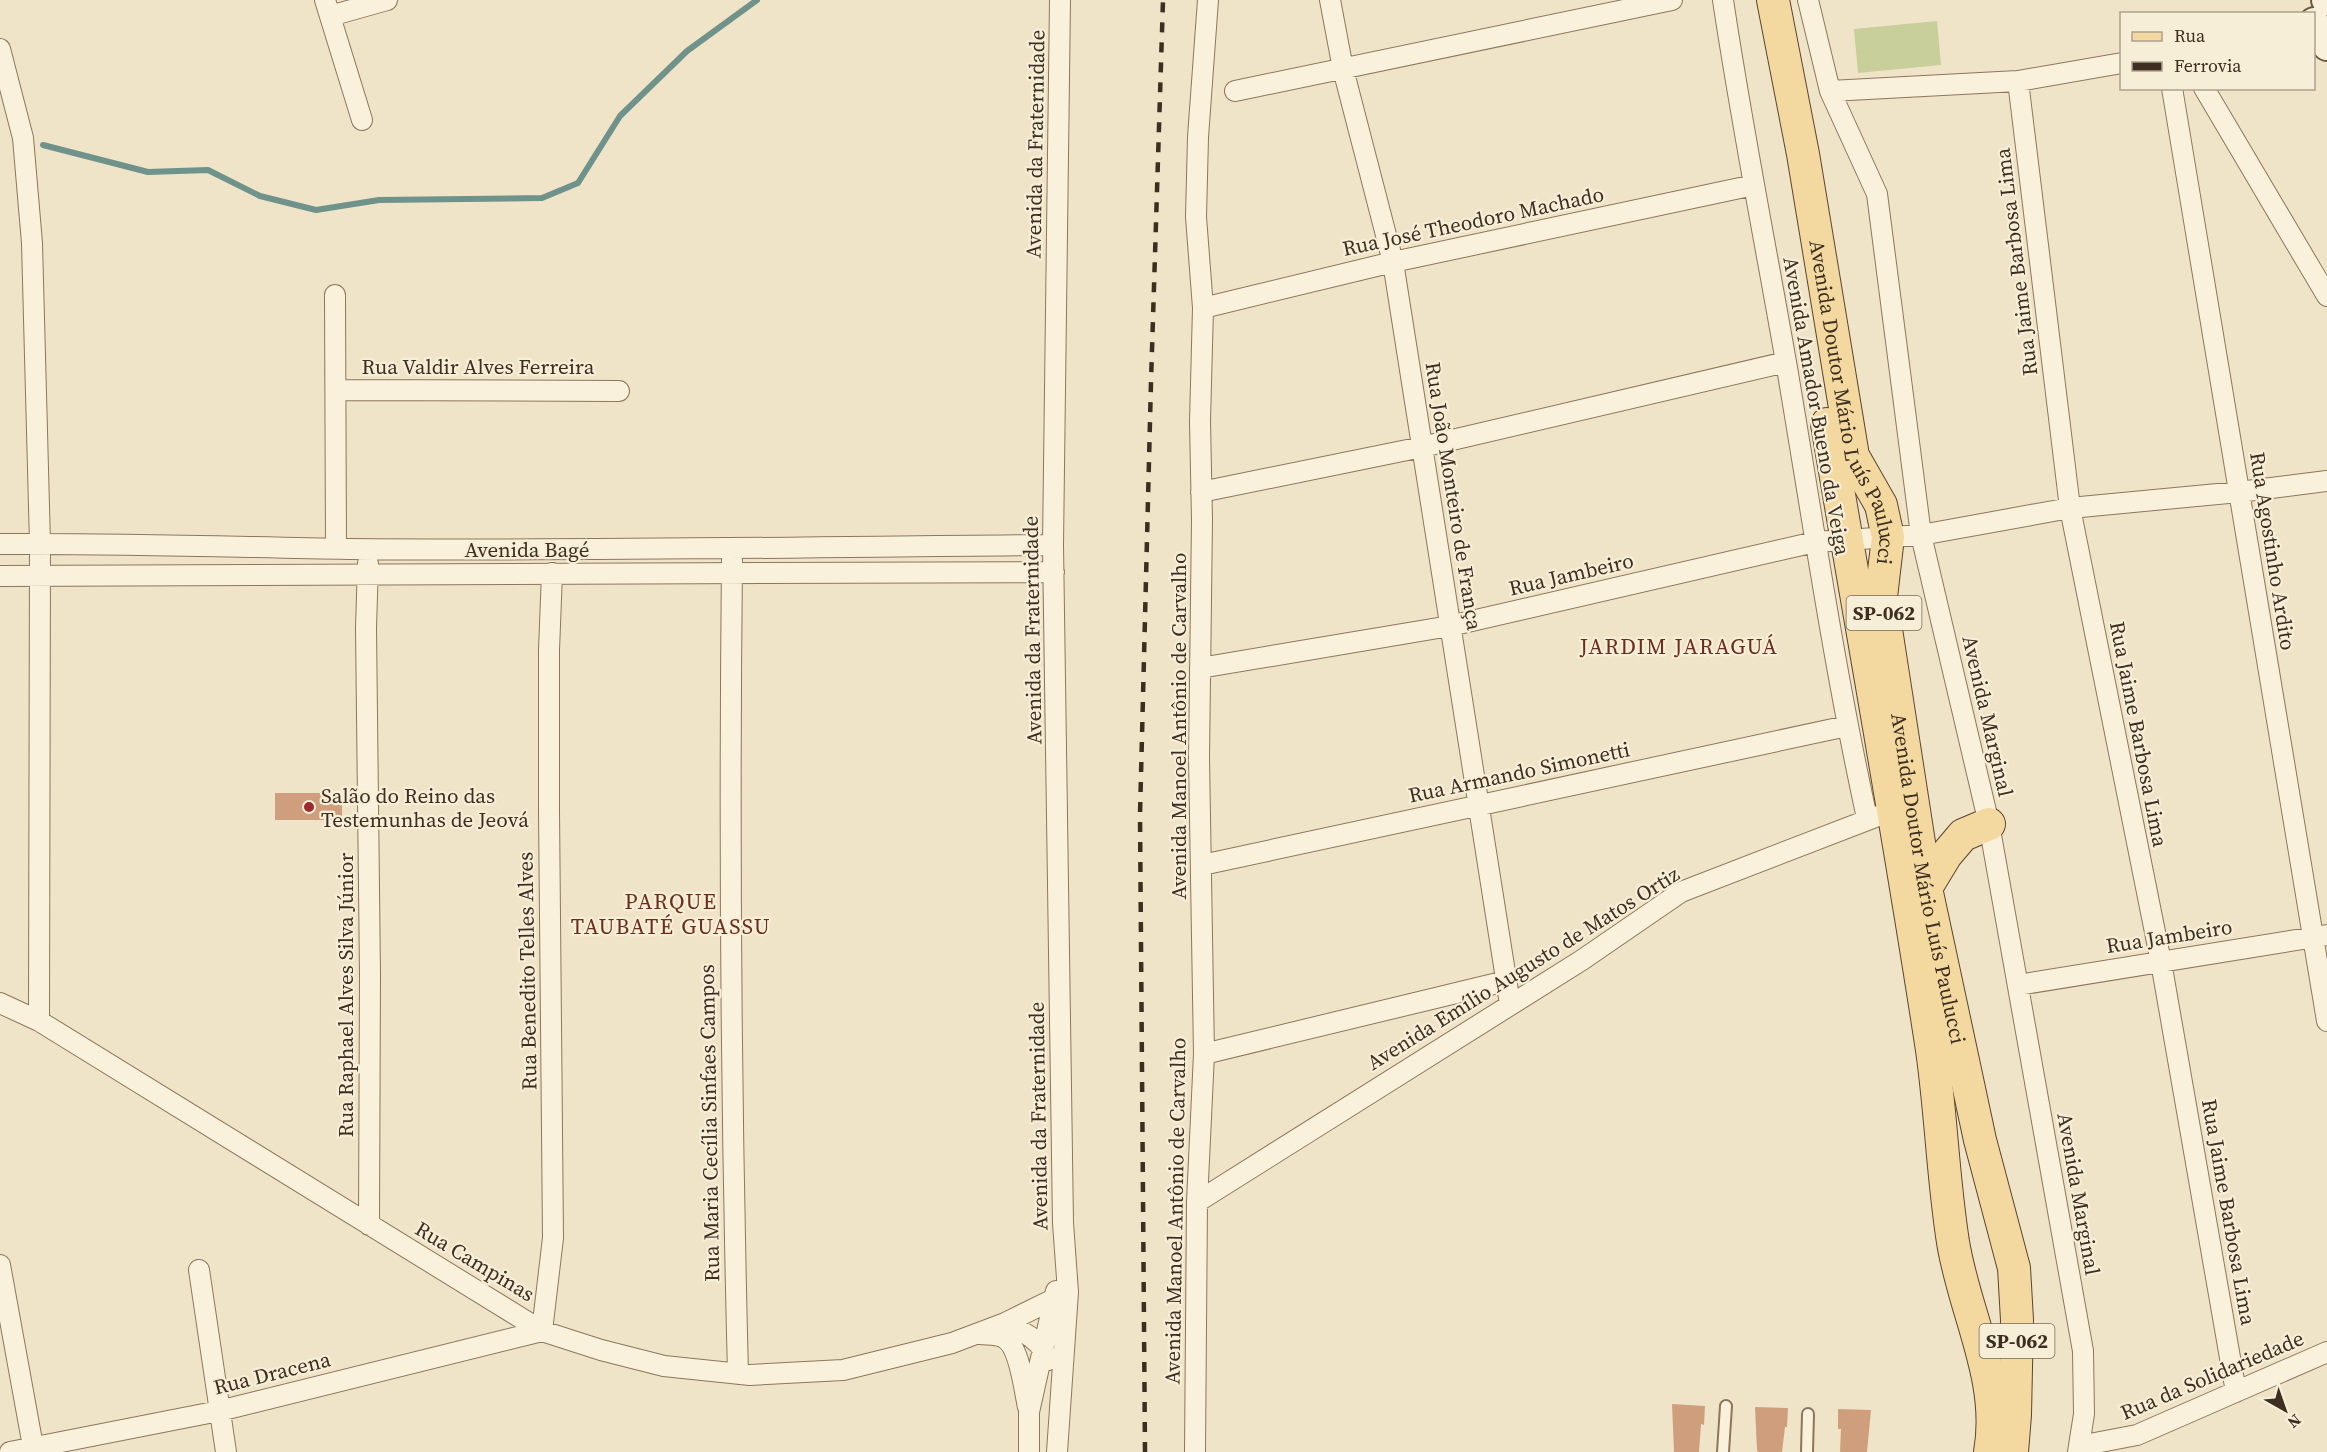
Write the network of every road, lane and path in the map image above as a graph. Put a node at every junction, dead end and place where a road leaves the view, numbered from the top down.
1 (387, 0) edge
2 (1060, 0) edge
3 (1208, 0) edge
4 (1330, 0) edge
5 (1672, 0) edge
6 (1723, 0) edge
7 (1754, 0) edge
8 (1773, 0) edge
9 (1808, 0) edge
10 (328, 8) edge
11 (2315, 25) edge
12 (2327, 46) edge
13 (0, 49) edge
14 (2120, 63) edge
15 (1343, 69) junction
16 (2018, 81) junction
17 (2172, 90) edge
18 (2205, 90) edge
19 (1234, 91) dead end
20 (1830, 91) junction
21 (362, 120) dead end
22 (1754, 185) junction
23 (1393, 262) junction
24 (335, 295) dead end
25 (2327, 296) edge
26 (1203, 309) junction
27 (1786, 362) junction
28 (337, 390) junction
29 (619, 391) dead end
30 (1422, 447) junction
31 (2327, 481) edge
32 (1201, 492) junction
33 (2239, 492) junction
34 (2070, 508) junction
35 (1921, 536) junction
36 (1888, 537) junction
37 (1846, 539) junction
38 (1815, 542) junction
39 (0, 544) edge
40 (40, 544) junction
41 (1053, 544) junction
42 (336, 548) junction
43 (368, 548) junction
44 (732, 548) junction
45 (732, 572) junction
46 (1054, 572) junction
47 (552, 573) junction
48 (368, 574) junction
49 (39, 575) junction
50 (0, 576) edge
51 (1450, 626) junction
52 (1200, 668) junction
53 (1847, 726) junction
54 (1478, 805) junction
55 (1880, 815) junction
56 (1989, 824) junction
57 (1202, 865) junction
58 (1926, 888) junction
59 (2320, 936) edge
60 (2161, 962) junction
61 (1506, 981) junction
62 (2018, 985) junction
63 (0, 1003) edge
64 (1510, 1004) junction
65 (39, 1021) junction
66 (2327, 1021) edge
67 (1204, 1054) junction
68 (1197, 1202) junction
69 (369, 1225) junction
70 (2004, 1230) junction
71 (1953, 1241) junction
72 (0, 1264) edge
73 (199, 1270) dead end
74 (1061, 1296) junction
75 (1005, 1323) junction
76 (542, 1331) junction
77 (978, 1333) junction
78 (1044, 1350) junction
79 (2327, 1352) edge
80 (738, 1374) junction
81 (2236, 1392) junction
82 (1726, 1406) dead end
83 (219, 1411) junction
84 (1029, 1412) junction
85 (1808, 1414) dead end
86 (2079, 1449) edge
87 (33, 1450) edge
88 (10, 1452) edge
89 (226, 1452) edge
90 (1029, 1452) edge
91 (1057, 1452) edge
92 (1195, 1452) edge
93 (1723, 1452) edge
94 (1807, 1452) edge
95 (1990, 1452) edge
96 (2012, 1452) edge

1 - 10 street
2 - 41 street, Avenida da Fraternidade
3 - 26 street, Avenida Manoel Antônio de Carvalho
4 - 15 street, Rua João Monteiro de França
5 - 15 street
6 - 22 street, Avenida Amador Bueno da Veiga
7 - 37 main road, Avenida Doutor Mário Luís Paulucci / SP-062
8 - 36 main road, Avenida Doutor Mário Luís Paulucci / SP-062
9 - 20 street, Avenida Marginal
10 - 21 street
11 - 12 main road
13 - 40 street
14 - 16 street
15 - 19 street
15 - 23 street, Rua João Monteiro de França
16 - 20 street
16 - 34 street, Rua Jaime Barbosa Lima
17 - 33 street, Rua Agostinho Ardito
18 - 25 street
20 - 35 street, Avenida Marginal
22 - 23 street, Rua José Theodoro Machado
22 - 27 street, Avenida Amador Bueno da Veiga
23 - 26 street, Rua José Theodoro Machado
23 - 30 street, Rua João Monteiro de França
24 - 28 street
26 - 32 street, Avenida Manoel Antônio de Carvalho
27 - 30 street
27 - 38 street, Avenida Amador Bueno da Veiga
28 - 29 street, Rua Valdir Alves Ferreira
28 - 42 street
30 - 32 street
30 - 51 street, Rua João Monteiro de França
31 - 33 street, Rua Jambeiro
32 - 52 street, Avenida Manoel Antônio de Carvalho
33 - 34 street, Rua Jambeiro
33 - 59 street, Rua Agostinho Ardito
34 - 35 street, Rua Jambeiro
34 - 60 street, Rua Jaime Barbosa Lima
35 - 36 street, Rua Jambeiro
35 - 56 street, Avenida Marginal
36 - 37 street, Rua Jambeiro
36 - 58 main road, Avenida Doutor Mário Luís Paulucci / SP-062
37 - 38 street, Rua Jambeiro
37 - 55 main road, Avenida Doutor Mário Luís Paulucci / SP-062
38 - 51 street, Rua Jambeiro
38 - 53 street, Avenida Amador Bueno da Veiga
39 - 40 street, Avenida Bagé
40 - 42 street, Avenida Bagé
40 - 49 street
41 - 44 street, Avenida Bagé
41 - 46 street, Avenida da Fraternidade
42 - 43 street, Avenida Bagé
43 - 44 street, Avenida Bagé
43 - 48 street, Rua Raphael Alves Silva Júnior
44 - 45 street, Rua Maria Cecília Sinfaes Campos
45 - 46 street, Avenida Bagé
45 - 47 street, Avenida Bagé
45 - 80 street, Rua Maria Cecília Sinfaes Campos
46 - 74 street, Avenida da Fraternidade
47 - 48 street, Avenida Bagé
47 - 76 street, Rua Benedito Telles Alves
48 - 49 street, Avenida Bagé
48 - 69 street, Rua Raphael Alves Silva Júnior
49 - 50 street, Avenida Bagé
49 - 65 street
51 - 52 street, Rua Jambeiro
51 - 54 street, Rua João Monteiro de França
52 - 57 street, Avenida Manoel Antônio de Carvalho
53 - 54 street, Rua Armando Simonetti
53 - 55 street, Avenida Amador Bueno da Veiga
54 - 57 street, Rua Armando Simonetti
54 - 61 street, Rua João Monteiro de França
55 - 64 street, Avenida Emílio Augusto de Matos Ortiz
55 - 71 main road, Avenida Doutor Mário Luís Paulucci / SP-062
56 - 58 main road
56 - 62 street, Avenida Marginal
57 - 67 street, Avenida Manoel Antônio de Carvalho
58 - 70 main road, Avenida Doutor Mário Luís Paulucci / SP-062
59 - 60 street, Rua Jambeiro
59 - 66 street, Rua Agostinho Ardito
60 - 62 street, Rua Jambeiro
60 - 81 street, Rua Jaime Barbosa Lima
61 - 64 street, Rua João Monteiro de França
61 - 67 street
62 - 86 street, Avenida Marginal
63 - 65 street, Rua Campinas
64 - 68 street, Avenida Emílio Augusto de Matos Ortiz
65 - 69 street, Rua Campinas
67 - 68 street, Avenida Manoel Antônio de Carvalho
68 - 92 street, Avenida Manoel Antônio de Carvalho
69 - 76 street, Rua Campinas
70 - 71 main road
70 - 96 main road, SP-062
71 - 95 main road, SP-062
72 - 87 street
73 - 83 street
74 - 75 street, Rua Campinas
74 - 78 street, Avenida da Fraternidade
74 - 91 street, Avenida da Fraternidade
75 - 77 street, Rua Campinas
75 - 78 street
76 - 80 street, Rua Campinas
76 - 83 street, Rua Dracena
77 - 80 street, Rua Campinas
77 - 84 street
78 - 84 street, Avenida da Fraternidade
78 - 91 street
79 - 81 street, Rua da Solidariedade
81 - 86 street, Rua da Solidariedade
82 - 93 lane
83 - 87 street, Rua Dracena
83 - 89 street
84 - 90 street, Avenida da Fraternidade
85 - 94 lane
87 - 88 street, Rua Dracena

